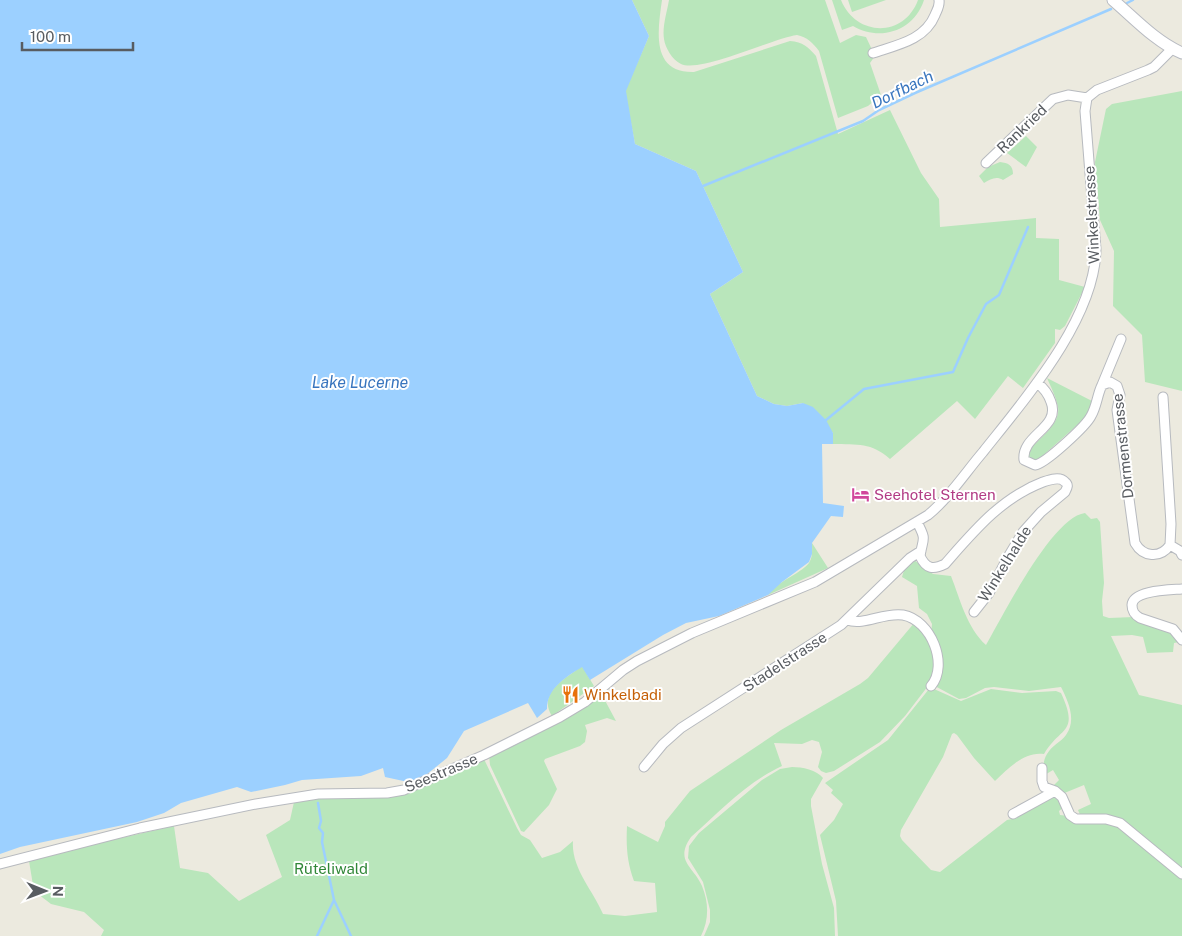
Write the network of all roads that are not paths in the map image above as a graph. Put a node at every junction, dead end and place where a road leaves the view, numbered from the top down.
1 (939, 0) edge
2 (1113, 0) edge
3 (1177, 51) edge
4 (873, 53) dead end
5 (1087, 98) junction
6 (986, 163) dead end
7 (1122, 339) dead end
8 (1037, 383) junction
9 (1102, 385) junction
10 (1163, 397) dead end
11 (917, 522) junction
12 (1170, 545) junction
13 (921, 550) junction
14 (1182, 555) edge
15 (1182, 589) edge
16 (974, 612) dead end
17 (846, 620) junction
18 (1182, 640) edge
19 (931, 686) dead end
20 (644, 767) dead end
21 (1042, 768) dead end
22 (1055, 791) junction
23 (1013, 814) dead end
24 (0, 864) edge
25 (1182, 874) edge

1 - 4 street
2 - 3 main road
3 - 5 street
5 - 6 street, Rankried
5 - 8 street, Winkelstrasse
7 - 9 street
8 - 9 street, Dormenstrasse
8 - 11 street, Winkelstrasse
9 - 12 street, Dormenstrasse
10 - 12 street
11 - 13 street, Winkelhalde
11 - 24 street, Seestrasse
12 - 14 street
13 - 16 street, Winkelhalde
13 - 17 street, Stadelstrasse
15 - 18 street
17 - 19 street
17 - 20 street, Stadelstrasse
21 - 22 street
22 - 23 street
22 - 25 street

